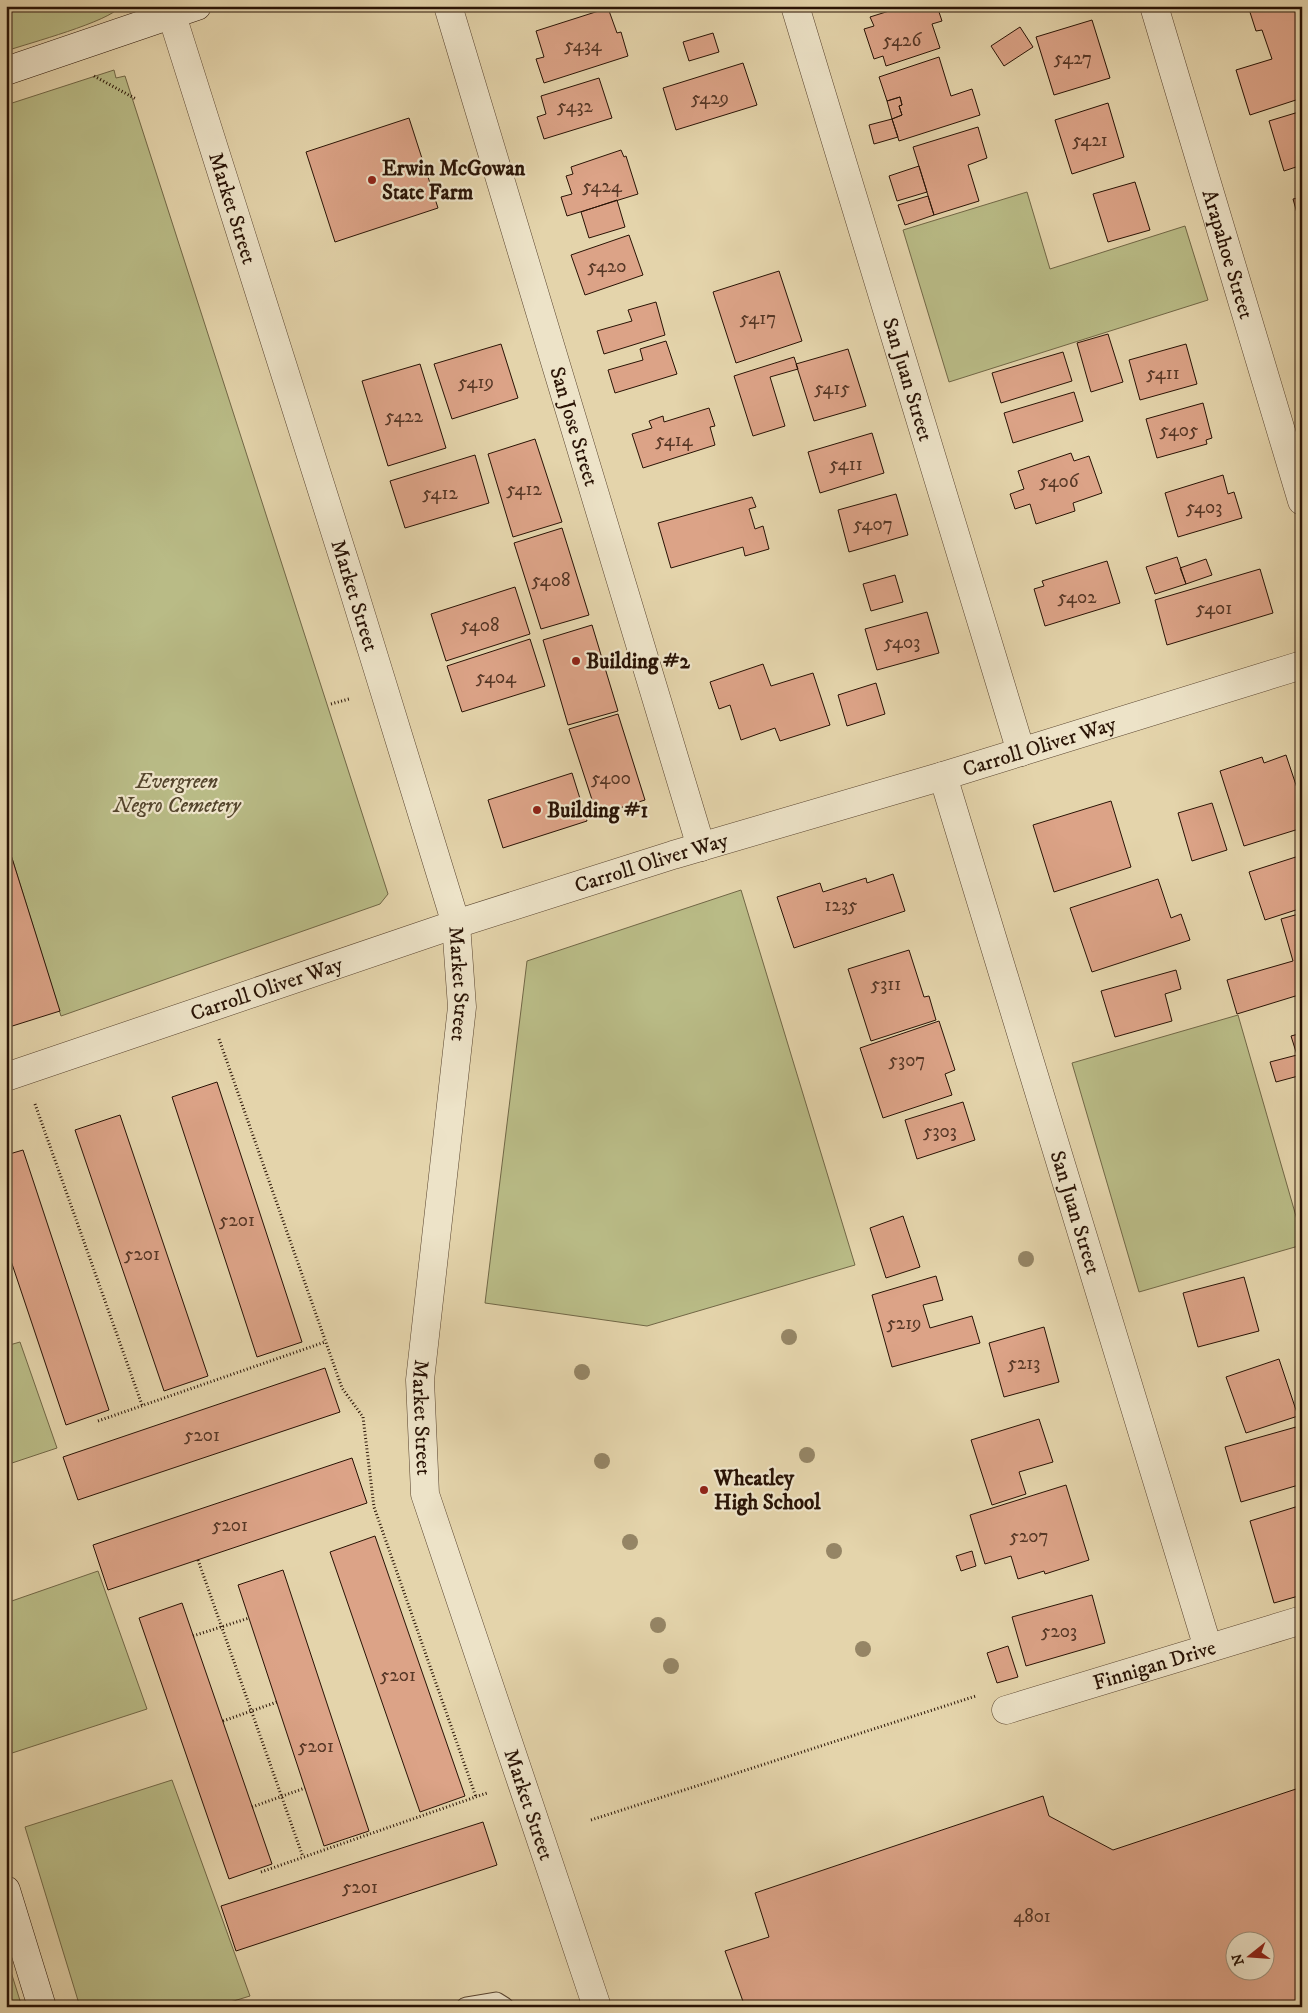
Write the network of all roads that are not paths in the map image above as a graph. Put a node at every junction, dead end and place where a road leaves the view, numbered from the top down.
1 (448, 6) edge
2 (795, 6) edge
3 (1154, 6) edge
4 (179, 9) edge
5 (6, 71) edge
6 (1302, 501) edge
7 (1302, 665) edge
8 (1021, 752) junction
9 (943, 776) junction
10 (701, 847) junction
11 (456, 924) junction
12 (6, 1077) edge
13 (1302, 1620) edge
14 (1208, 1648) junction
15 (1006, 1710) dead end
16 (6, 1890) edge
17 (42, 2007) edge
18 (466, 2007) edge
19 (504, 2007) edge
20 (597, 2007) edge

1 - 10 street, San Jose Street
2 - 8 street, San Juan Street
3 - 6 street, Arapahoe Street
4 - 5 street
4 - 11 street, Market Street
7 - 8 street, Carroll Oliver Way
8 - 9 street, Carroll Oliver Way
9 - 10 street, Carroll Oliver Way
9 - 14 street, San Juan Street
10 - 11 street, Carroll Oliver Way
11 - 12 street, Carroll Oliver Way
11 - 20 street, Market Street
13 - 14 street, Finnigan Drive
14 - 15 street, Finnigan Drive
16 - 17 street
18 - 19 lane

